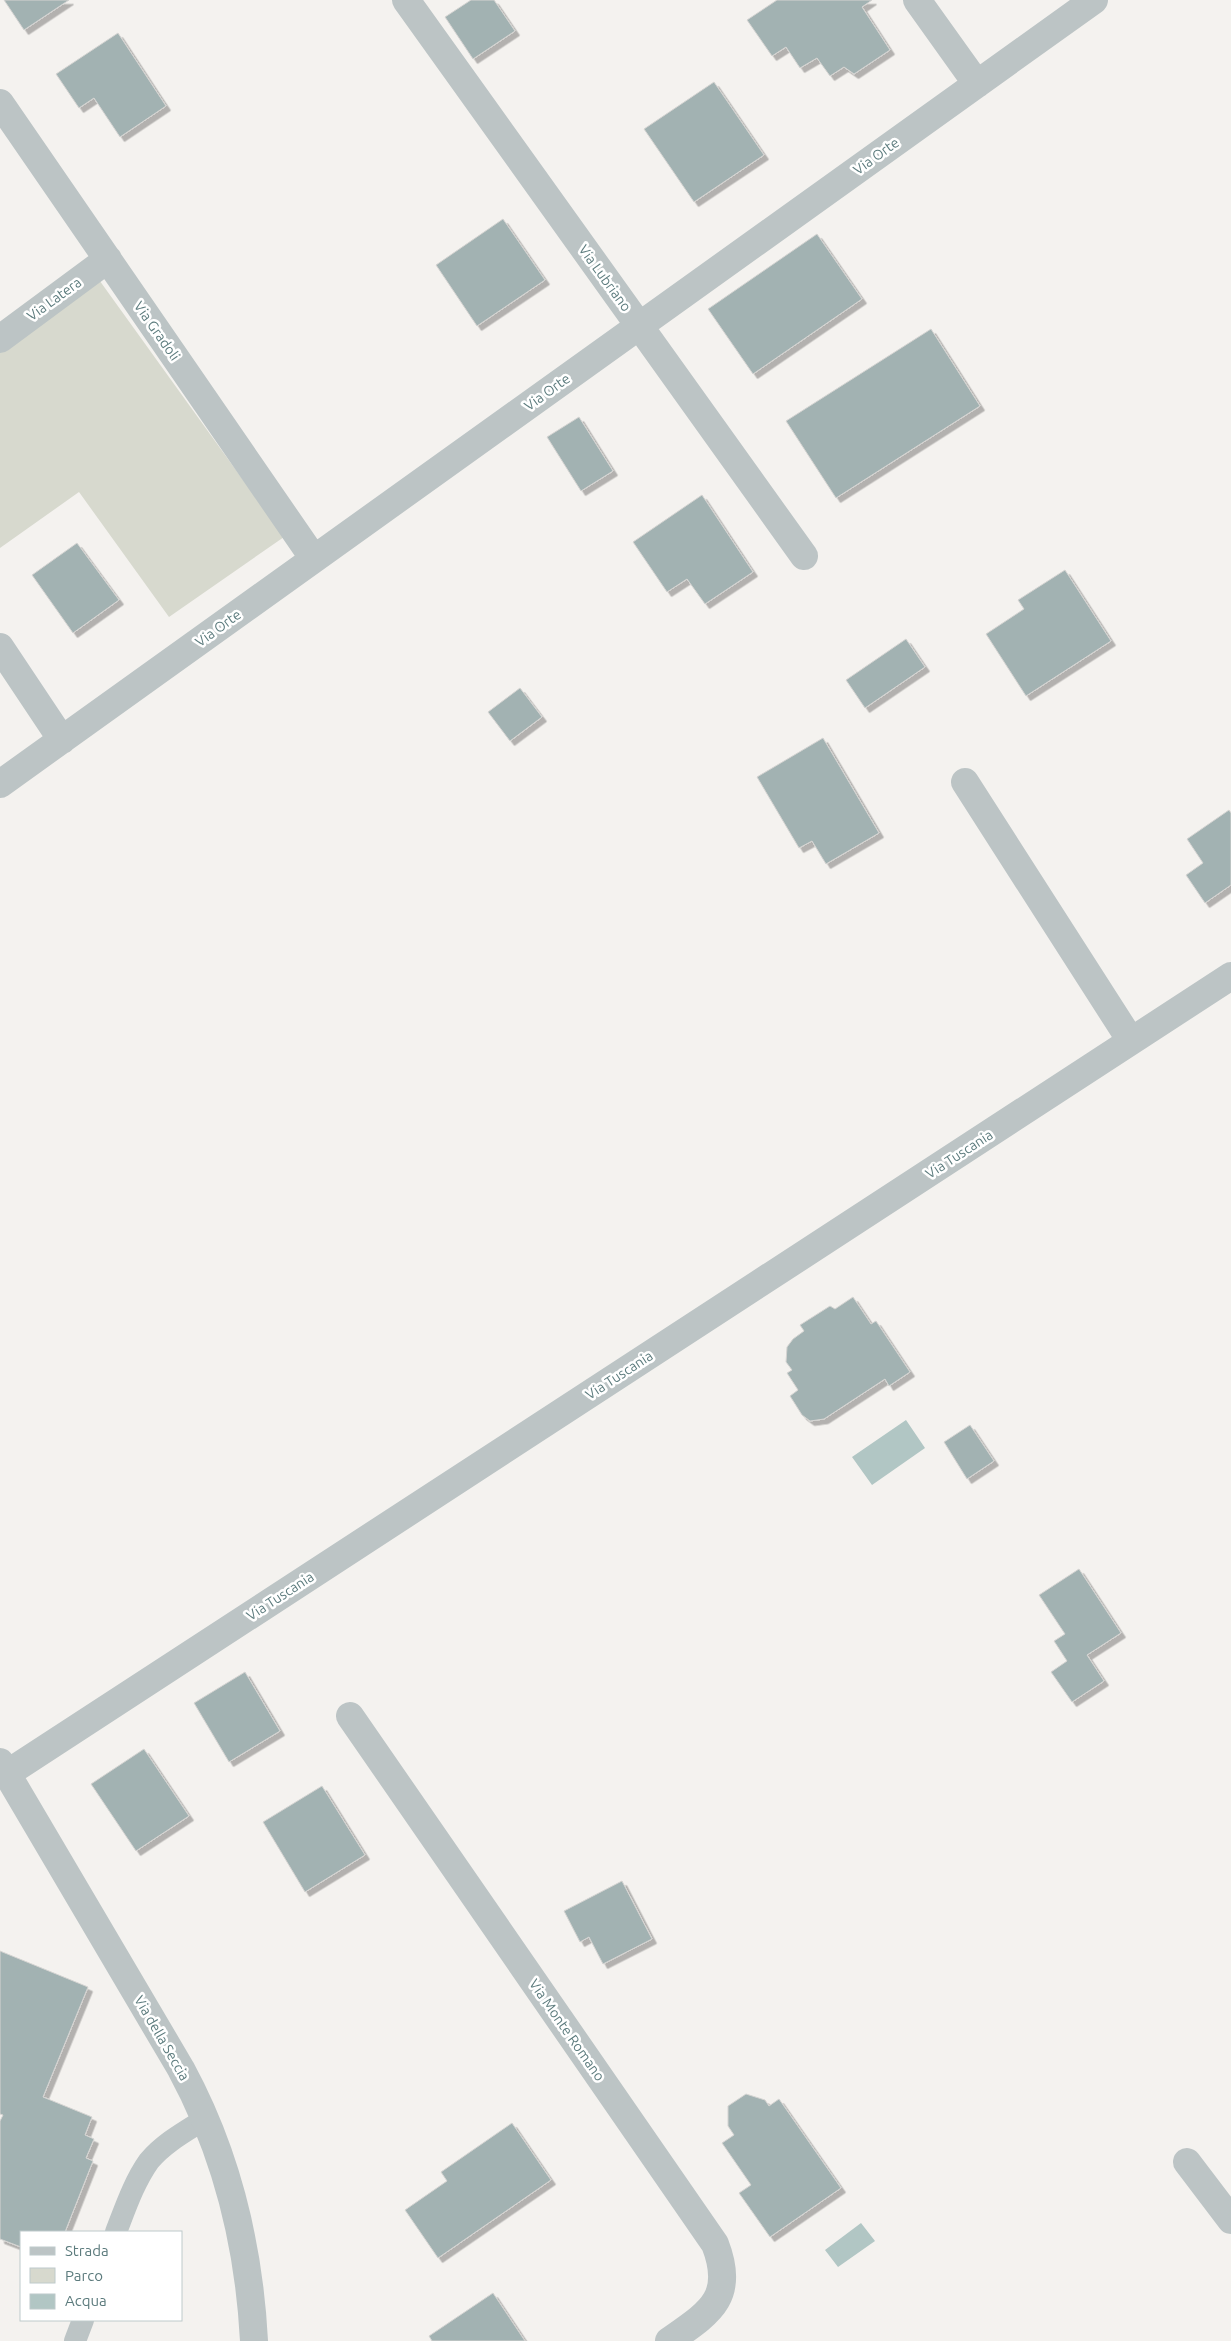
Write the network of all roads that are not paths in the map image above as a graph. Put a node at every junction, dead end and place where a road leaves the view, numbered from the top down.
1 (406, 0) edge
2 (917, 0) edge
3 (1094, 0) edge
4 (977, 84) junction
5 (0, 103) edge
6 (108, 259) junction
7 (639, 326) junction
8 (0, 339) edge
9 (804, 556) dead end
10 (314, 559) junction
11 (0, 647) edge
12 (62, 740) junction
13 (965, 782) dead end
14 (0, 784) edge
15 (1231, 976) edge
16 (1131, 1041) junction
17 (350, 1716) dead end
18 (4, 1767) edge
19 (205, 2118) junction
20 (1187, 2162) dead end
21 (1231, 2220) edge
22 (116, 2231) edge
23 (83, 2321) edge
24 (75, 2341) edge
25 (254, 2341) edge
26 (669, 2341) edge

1 - 7 street, Via Lubriano
2 - 4 street
3 - 4 street, Via Orte
4 - 7 street, Via Orte
5 - 6 street, Via Gradoli
6 - 8 street, Via Latera
6 - 10 street, Via Gradoli
7 - 9 street, Via Lubriano
7 - 10 street, Via Orte
10 - 12 street, Via Orte
11 - 12 street
12 - 14 street, Via Orte
13 - 16 street
15 - 16 street, Via Tuscania
16 - 18 street, Via Tuscania
17 - 26 street, Via Monte Romano
18 - 19 street, Via della Seccia
19 - 22 lane
19 - 25 street, Via della Seccia
20 - 21 street
23 - 24 lane

